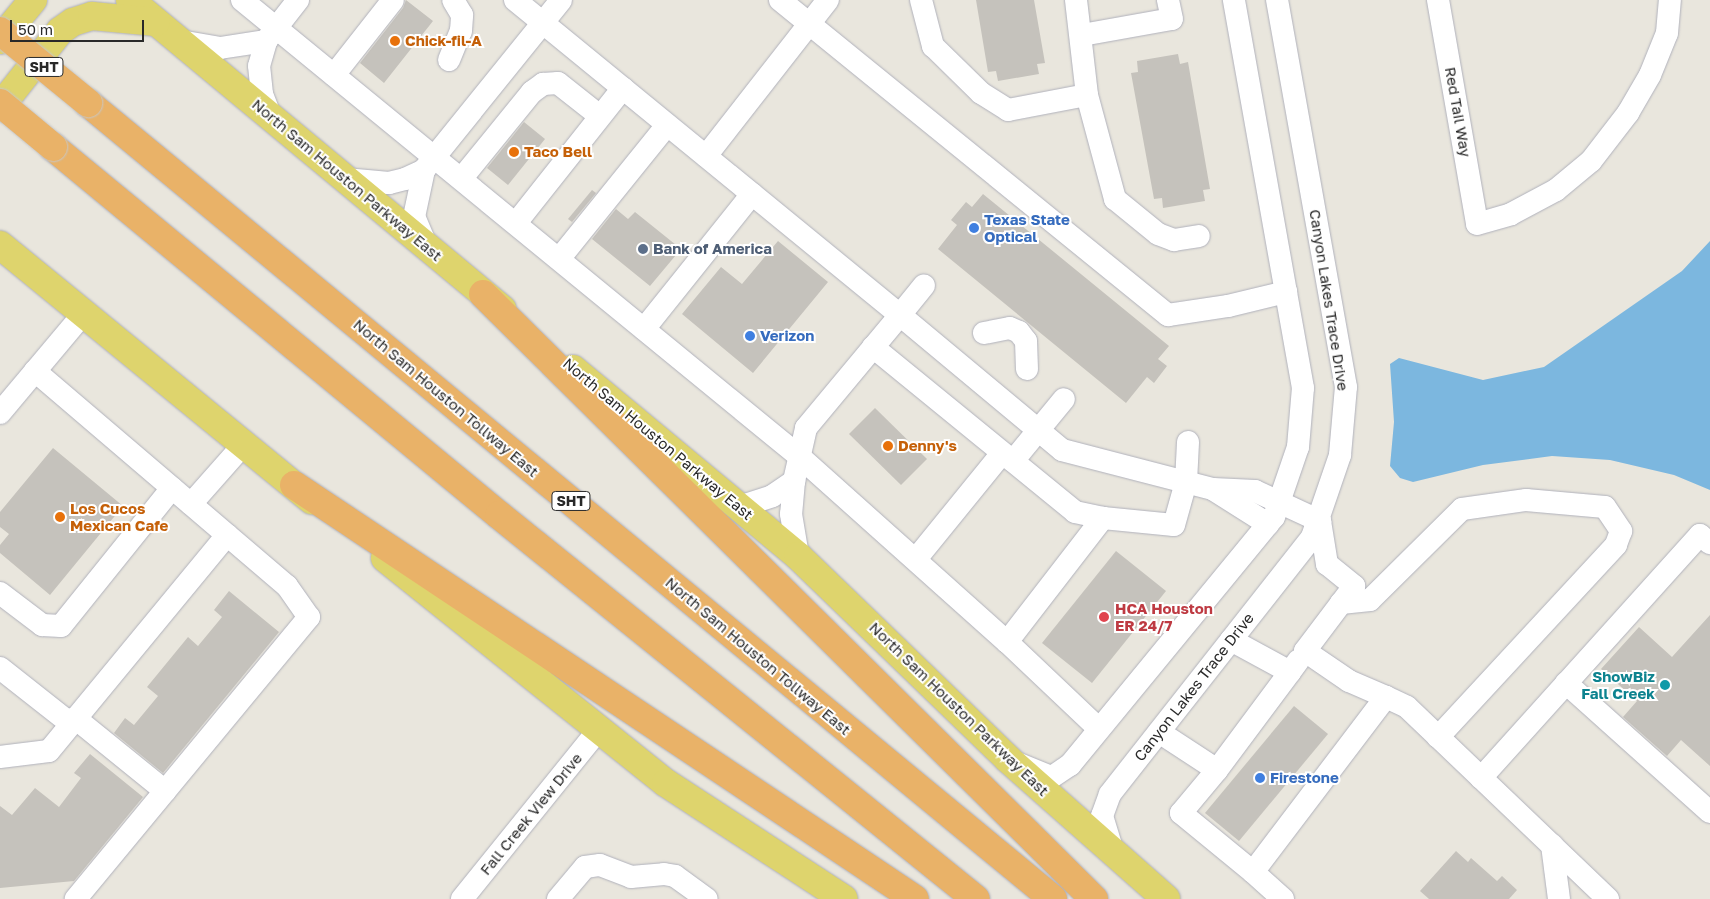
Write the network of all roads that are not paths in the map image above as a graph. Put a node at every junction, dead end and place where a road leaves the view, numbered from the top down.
1 (33, 0) edge
2 (130, 0) edge
3 (138, 0) edge
4 (242, 0) edge
5 (298, 0) edge
6 (393, 0) edge
7 (453, 0) edge
8 (515, 0) edge
9 (561, 0) edge
10 (780, 0) edge
11 (828, 0) edge
12 (922, 0) edge
13 (1076, 0) edge
14 (1168, 0) edge
15 (1234, 0) edge
16 (1277, 0) edge
17 (1438, 0) edge
18 (1670, 0) edge
19 (156, 22) junction
20 (542, 22) junction
21 (810, 24) junction
22 (0, 31) edge
23 (271, 34) junction
24 (1082, 35) junction
25 (0, 40) edge
26 (180, 41) junction
27 (449, 60) dead end
28 (334, 75) junction
29 (622, 88) junction
30 (1087, 95) junction
31 (0, 103) edge
32 (0, 107) edge
33 (270, 116) junction
34 (600, 116) junction
35 (667, 125) junction
36 (706, 156) junction
37 (430, 163) junction
38 (462, 178) junction
39 (345, 179) junction
40 (752, 194) junction
41 (516, 223) junction
42 (1199, 236) dead end
43 (0, 244) edge
44 (427, 247) junction
45 (559, 258) junction
46 (924, 285) dead end
47 (1286, 292) junction
48 (484, 294) junction
49 (84, 313) junction
50 (900, 315) junction
51 (644, 329) junction
52 (984, 333) dead end
53 (873, 347) junction
54 (1027, 369) dead end
55 (35, 371) junction
56 (1064, 399) dead end
57 (1, 410) edge
58 (1038, 430) junction
59 (1188, 442) dead end
60 (244, 444) junction
61 (800, 457) junction
62 (1008, 457) junction
63 (794, 481) junction
64 (1186, 482) junction
65 (294, 486) junction
66 (172, 488) junction
67 (1213, 489) junction
68 (1282, 501) junction
69 (191, 504) junction
70 (739, 507) junction
71 (1103, 518) junction
72 (1320, 521) junction
73 (1268, 524) junction
74 (227, 535) junction
75 (1710, 543) edge
76 (798, 556) junction
77 (916, 559) junction
78 (0, 593) edge
79 (1341, 603) junction
80 (1231, 640) junction
81 (1007, 642) junction
82 (1305, 651) junction
83 (0, 668) edge
84 (1290, 672) junction
85 (1566, 683) junction
86 (1386, 697) junction
87 (73, 721) junction
88 (1098, 728) junction
89 (599, 729) junction
90 (1158, 732) junction
91 (1438, 737) junction
92 (0, 757) edge
93 (1008, 759) junction
94 (1217, 770) junction
95 (1481, 778) junction
96 (165, 791) junction
97 (1710, 812) edge
98 (1552, 845) junction
99 (1114, 855) junction
100 (1253, 872) junction
101 (76, 899) edge
102 (462, 899) edge
103 (558, 899) edge
104 (707, 899) edge
105 (844, 899) edge
106 (915, 899) edge
107 (976, 899) edge
108 (1053, 899) edge
109 (1094, 899) edge
110 (1166, 899) edge
111 (1283, 899) edge
112 (1559, 899) edge
113 (1608, 899) edge

1 - 25 main road
2 - 19 main road, North Sam Houston Parkway East
3 - 19 main road
4 - 23 street
5 - 23 street
6 - 28 street
7 - 27 street
8 - 20 street
9 - 20 street
10 - 21 street
11 - 21 street
12 - 30 street
13 - 24 street
14 - 24 street
15 - 47 street
16 - 72 street, Canyon Lakes Trace Drive
17 - 18 street, Red Tail Way
19 - 26 main road, North Sam Houston Parkway East
19 - 32 main road
20 - 29 street
20 - 37 street
21 - 36 street
21 - 47 street
22 - 108 highway, North Sam Houston Tollway East / SHT, bridge
23 - 26 street
23 - 28 street
23 - 33 street
24 - 30 street
26 - 33 main road, North Sam Houston Parkway East
28 - 37 street
29 - 34 street
29 - 35 street
30 - 42 street
31 - 107 highway, bridge
33 - 39 main road, North Sam Houston Parkway East
34 - 38 street
34 - 41 street
35 - 36 street
35 - 45 street
36 - 40 street
37 - 38 street
37 - 39 street
37 - 44 street
38 - 41 street
39 - 44 main road, North Sam Houston Parkway East
40 - 50 street
40 - 51 street
41 - 45 street
43 - 49 main road
44 - 48 main road, North Sam Houston Parkway East
45 - 51 street
46 - 50 street
47 - 68 street
48 - 70 main road, North Sam Houston Parkway East
48 - 109 highway
49 - 55 street
49 - 60 main road
50 - 53 street
50 - 58 street
51 - 61 street
52 - 54 street
53 - 61 street
53 - 62 street
55 - 57 street
55 - 66 street
56 - 58 street
58 - 62 street
58 - 64 street
59 - 64 street
60 - 65 main road
60 - 69 street
61 - 63 street
61 - 77 street
62 - 71 street
62 - 77 street
63 - 70 street
63 - 76 street
64 - 67 street
64 - 71 street
65 - 89 main road
65 - 106 highway
66 - 69 street
66 - 78 street
67 - 68 street
67 - 73 street
68 - 72 street
68 - 73 street
69 - 74 street
70 - 76 main road, North Sam Houston Parkway East
71 - 81 street
72 - 79 street
72 - 80 street, Canyon Lakes Trace Drive
73 - 88 street
74 - 87 street
74 - 96 street
75 - 85 street
76 - 93 main road, North Sam Houston Parkway East
77 - 81 street
79 - 82 street
79 - 91 street
80 - 84 street
80 - 90 street, Canyon Lakes Trace Drive
81 - 88 street
82 - 84 street
82 - 86 street
83 - 87 street
84 - 94 street
85 - 95 street
85 - 97 street
86 - 91 street
86 - 100 street
87 - 92 street
87 - 96 street
88 - 93 street
89 - 102 street, Fall Creek View Drive
89 - 105 main road
90 - 94 street
90 - 99 street, Canyon Lakes Trace Drive
91 - 95 street
93 - 99 main road, North Sam Houston Parkway East
94 - 100 street
95 - 98 street
96 - 101 street
98 - 112 street
98 - 113 street
99 - 110 main road, North Sam Houston Parkway East
100 - 111 street
103 - 104 street

